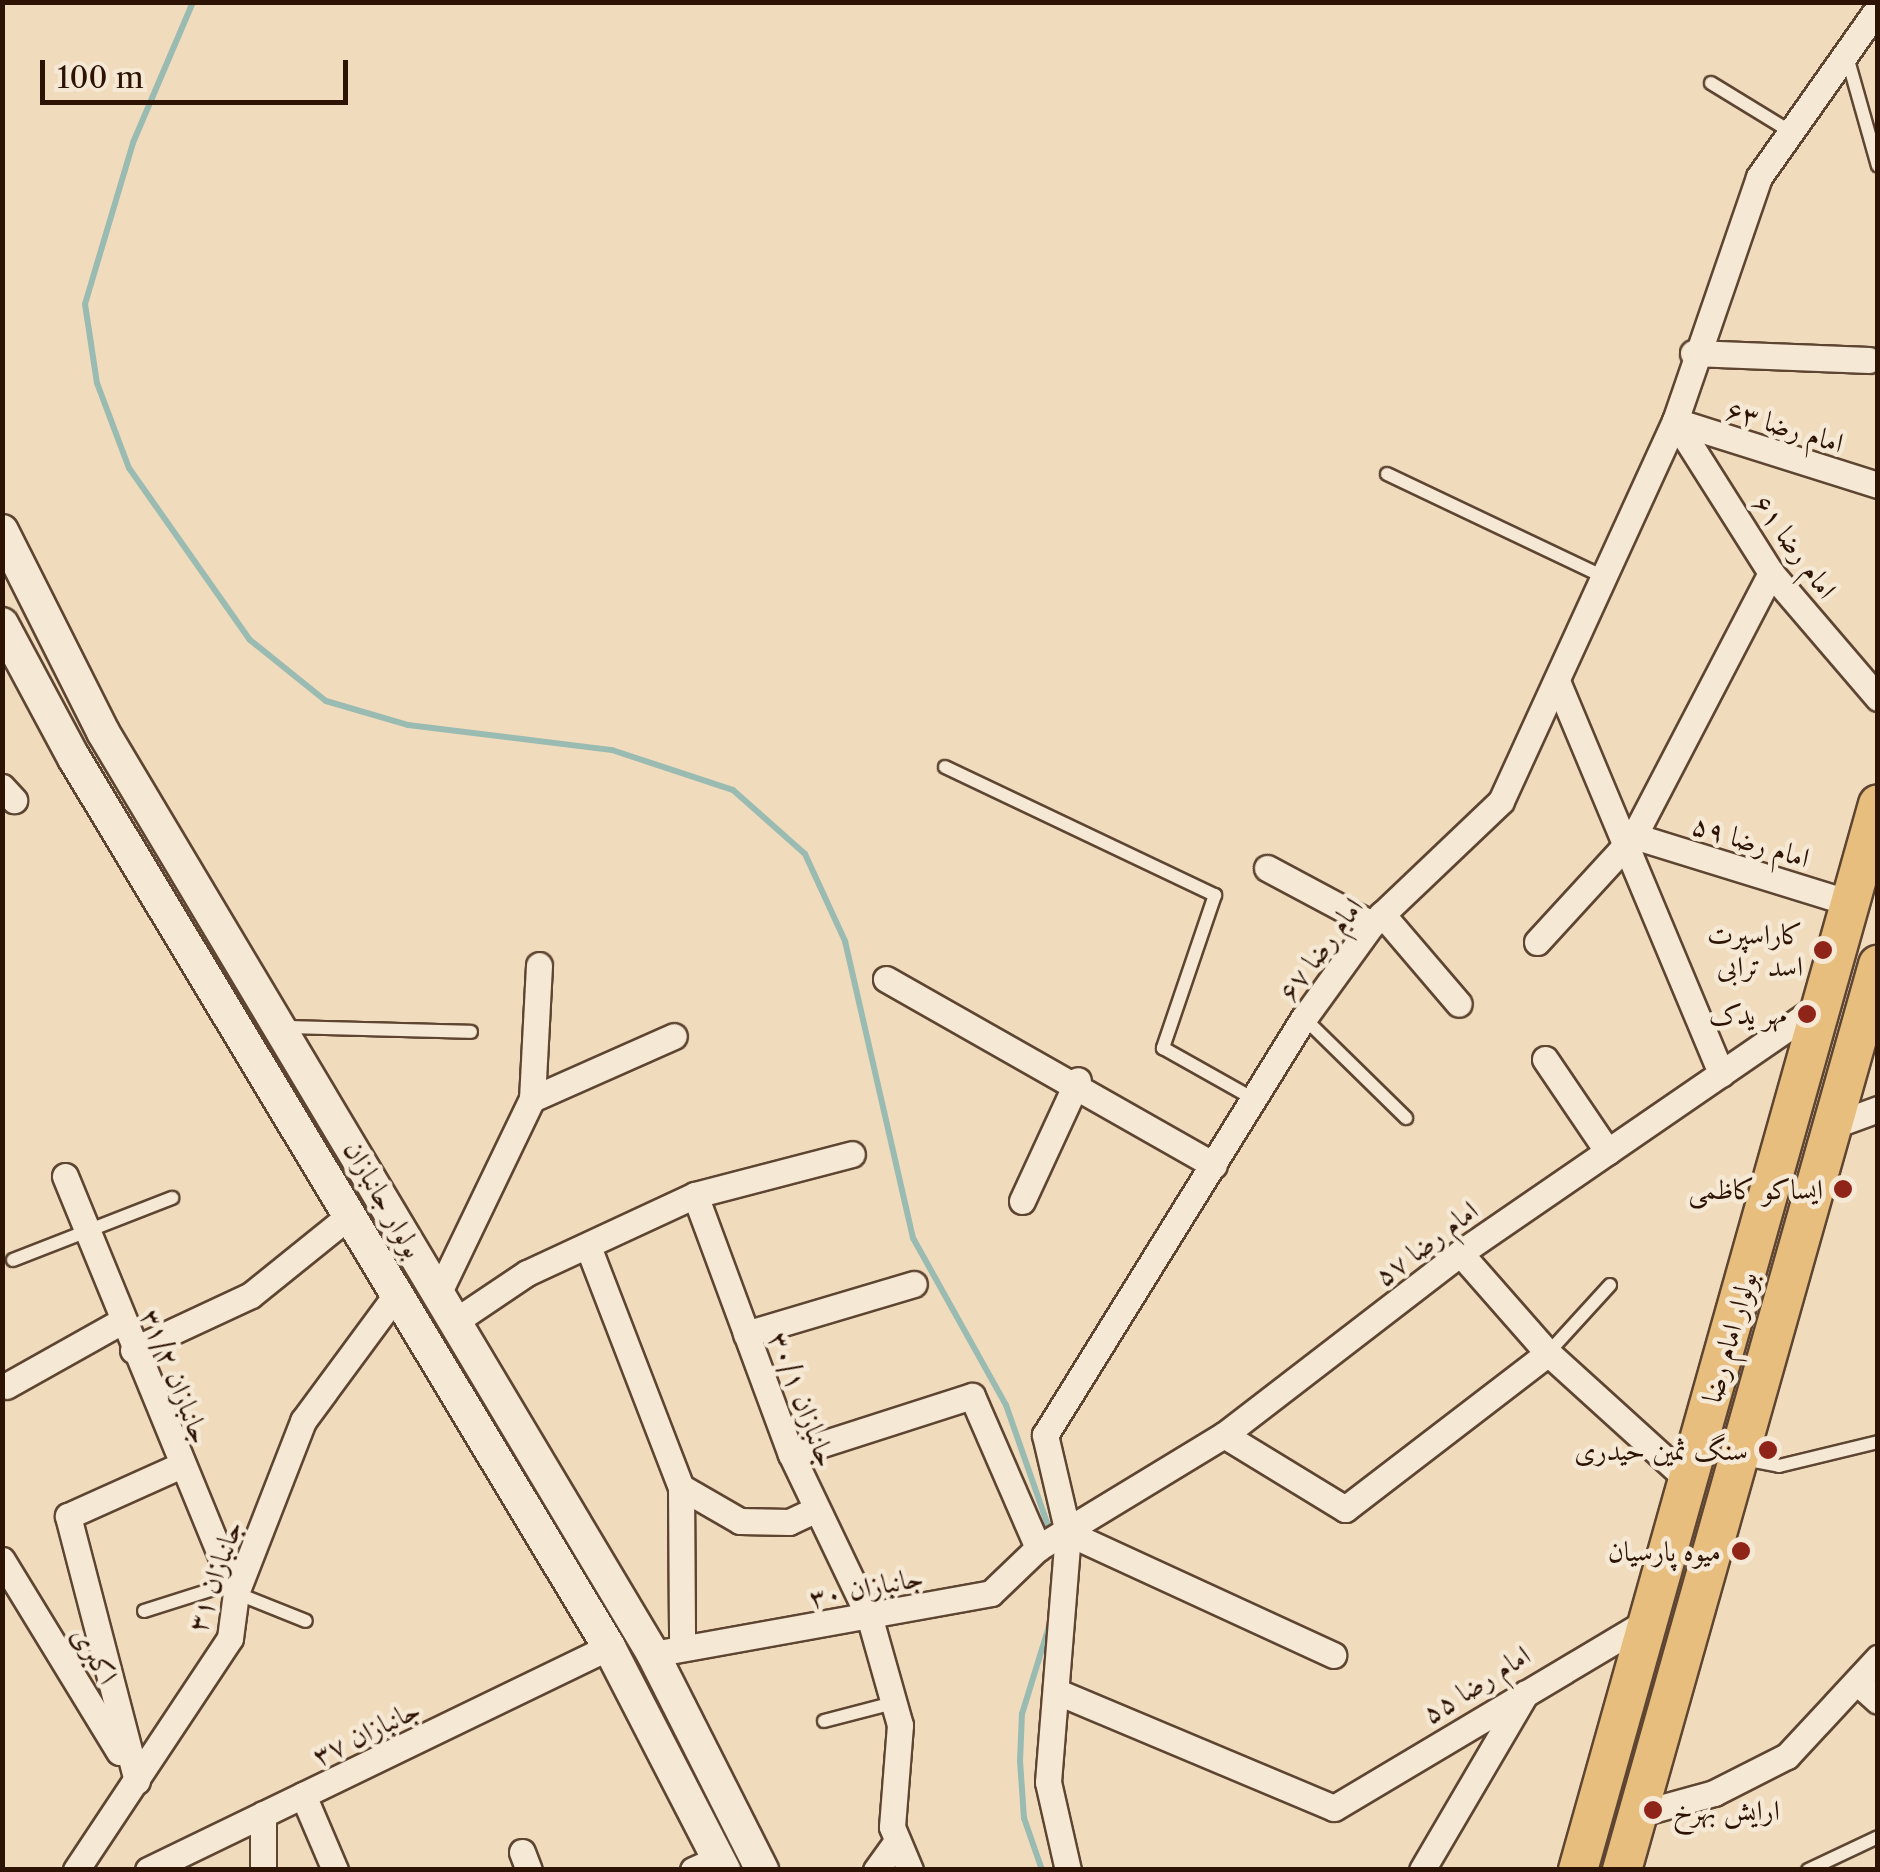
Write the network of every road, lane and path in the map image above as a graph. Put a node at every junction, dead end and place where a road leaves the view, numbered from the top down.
1 (1878, 8) edge
2 (1845, 50) junction
3 (1710, 82) dead end
4 (1788, 130) junction
5 (1878, 166) edge
6 (1693, 354) junction
7 (1869, 360) dead end
8 (1675, 421) junction
9 (1387, 474) dead end
10 (1878, 485) edge
11 (2, 531) edge
12 (1771, 573) junction
13 (1606, 578) junction
14 (2, 624) edge
15 (1558, 682) junction
16 (1878, 698) edge
17 (945, 767) dead end
18 (1878, 804) edge
19 (1628, 842) junction
20 (1267, 868) dead end
21 (1850, 904) junction
22 (1377, 919) junction
23 (1536, 942) dead end
24 (1878, 964) edge
25 (539, 965) dead end
26 (886, 979) dead end
27 (1459, 1004) dead end
28 (1822, 1004) junction
29 (1304, 1018) junction
30 (284, 1027) junction
31 (471, 1032) dead end
32 (674, 1036) dead end
33 (303, 1057) junction
34 (1544, 1059) dead end
35 (1721, 1074) junction
36 (270, 1079) junction
37 (1078, 1080) junction
38 (532, 1099) junction
39 (1254, 1099) junction
40 (1878, 1109) edge
41 (1406, 1118) dead end
42 (1832, 1126) junction
43 (1608, 1152) junction
44 (852, 1154) dead end
45 (1214, 1165) junction
46 (65, 1176) dead end
47 (695, 1195) junction
48 (172, 1198) dead end
49 (1022, 1201) dead end
50 (350, 1216) junction
51 (86, 1229) junction
52 (589, 1248) junction
53 (1460, 1253) junction
54 (14, 1260) dead end
55 (914, 1284) dead end
56 (1610, 1285) dead end
57 (438, 1294) junction
58 (396, 1296) junction
59 (122, 1321) junction
60 (454, 1322) junction
61 (746, 1334) junction
62 (133, 1350) junction
63 (1548, 1354) junction
64 (6, 1386) dead end
65 (1224, 1435) junction
66 (1878, 1442) edge
67 (791, 1454) junction
68 (1737, 1458) junction
69 (179, 1466) junction
70 (1689, 1481) junction
71 (681, 1487) junction
72 (815, 1510) junction
73 (1068, 1533) junction
74 (1038, 1548) junction
75 (2, 1560) edge
76 (231, 1589) junction
77 (144, 1611) dead end
78 (1653, 1618) junction
79 (306, 1620) dead end
80 (870, 1620) junction
81 (609, 1647) junction
82 (668, 1649) junction
83 (1333, 1655) dead end
84 (1878, 1658) edge
85 (1857, 1682) junction
86 (1530, 1686) junction
87 (1058, 1692) junction
88 (1878, 1702) edge
89 (894, 1703) junction
90 (824, 1721) dead end
91 (137, 1781) junction
92 (303, 1795) junction
93 (263, 1814) junction
94 (1638, 1814) junction
95 (1878, 1837) edge
96 (894, 1845) junction
97 (712, 1866) edge
98 (76, 1870) edge
99 (148, 1870) edge
100 (263, 1870) edge
101 (335, 1870) edge
102 (762, 1870) edge
103 (876, 1870) edge
104 (910, 1870) edge
105 (1068, 1870) edge
106 (1422, 1870) edge
107 (1578, 1870) edge
108 (1622, 1870) edge
109 (1808, 1870) edge

1 - 2 street
2 - 4 street, امام رضا ۶۷
2 - 5 lane
3 - 4 lane
4 - 6 street, امام رضا ۶۷
6 - 7 street
6 - 8 street, امام رضا ۶۷
8 - 10 street, امام رضا ۶۳
8 - 12 street, امام رضا ۶۱
8 - 13 street, امام رضا ۶۷
9 - 13 lane
11 - 30 main road, بولوار جانبازان
12 - 16 street, امام رضا ۶۱
12 - 19 street
13 - 15 street, امام رضا ۶۷
14 - 36 main road, بولوار جانبازان
15 - 19 street
15 - 22 street, امام رضا ۶۷
17 - 39 lane
18 - 21 main road, بولوار امام رضا
19 - 21 street, امام رضا ۵۹
19 - 23 street
19 - 35 street
20 - 22 street
21 - 28 main road, بولوار امام رضا
22 - 27 street
22 - 29 street, امام رضا ۶۷
24 - 42 main road, بولوار امام رضا
25 - 38 street
26 - 37 street
28 - 35 street, امام رضا ۵۷
28 - 70 main road, بولوار امام رضا
29 - 39 street, امام رضا ۶۷
29 - 41 lane
30 - 31 lane
30 - 33 main road, بولوار جانبازان
32 - 38 street
33 - 36 main road
33 - 57 main road, بولوار جانبازان
34 - 43 street
35 - 43 street, امام رضا ۵۷
36 - 50 main road, بولوار جانبازان
37 - 45 street
37 - 49 street
38 - 57 street
39 - 45 street, امام رضا ۶۷
40 - 42 street
42 - 68 main road, بولوار امام رضا
43 - 53 street, امام رضا ۵۷
44 - 47 street
45 - 73 street, امام رضا ۶۷
46 - 51 street, جانبازان ۳۱/۲
47 - 52 street
47 - 61 street, جانبازان ۳۰/۱
48 - 51 lane
50 - 58 main road, بولوار جانبازان
50 - 62 street
51 - 54 lane
51 - 59 street, جانبازان ۳۱/۲
52 - 60 street
52 - 71 street
53 - 63 street
53 - 65 street, امام رضا ۵۷
55 - 61 street
56 - 63 lane
57 - 60 main road, بولوار جانبازان
58 - 76 street, جانبازان ۳۱
58 - 81 main road, بولوار جانبازان
59 - 62 street, جانبازان ۳۱/۲
59 - 64 street
60 - 82 main road, بولوار جانبازان
61 - 67 street, جانبازان ۳۰/۱
62 - 69 street, جانبازان ۳۱/۲
63 - 65 street
63 - 70 street
65 - 73 street, امام رضا ۵۷
66 - 68 lane
67 - 72 street, جانبازان ۳۰/۱
67 - 74 street
68 - 94 main road, بولوار امام رضا
69 - 76 street, جانبازان ۳۱/۲
69 - 91 street
70 - 78 main road, بولوار امام رضا
71 - 72 street
71 - 82 street
72 - 80 street, جانبازان ۳۰/۱
73 - 74 street, جانبازان ۳۰
73 - 83 street
73 - 87 street, امام رضا ۶۷
74 - 80 street, جانبازان ۳۰
75 - 91 street, اکبری
76 - 77 lane
76 - 79 lane
76 - 91 street, جانبازان ۳۱
78 - 86 street, امام رضا ۵۵
78 - 107 main road, بولوار امام رضا
80 - 82 street, جانبازان ۳۰
80 - 89 street, جانبازان ۳۰/۱
81 - 92 street, جانبازان ۳۷
81 - 97 main road, بولوار جانبازان
82 - 102 main road, بولوار جانبازان
84 - 85 street
85 - 88 street
85 - 94 street
86 - 87 street, امام رضا ۵۵
86 - 106 street
87 - 105 street, امام رضا ۶۷
89 - 90 lane
89 - 96 street, جانبازان ۳۰/۱
91 - 98 street, جانبازان ۳۱
92 - 93 street, جانبازان ۳۷
92 - 101 street
93 - 99 street, جانبازان ۳۷
93 - 100 street
94 - 108 main road, بولوار امام رضا
95 - 109 lane
96 - 103 street
96 - 104 street

